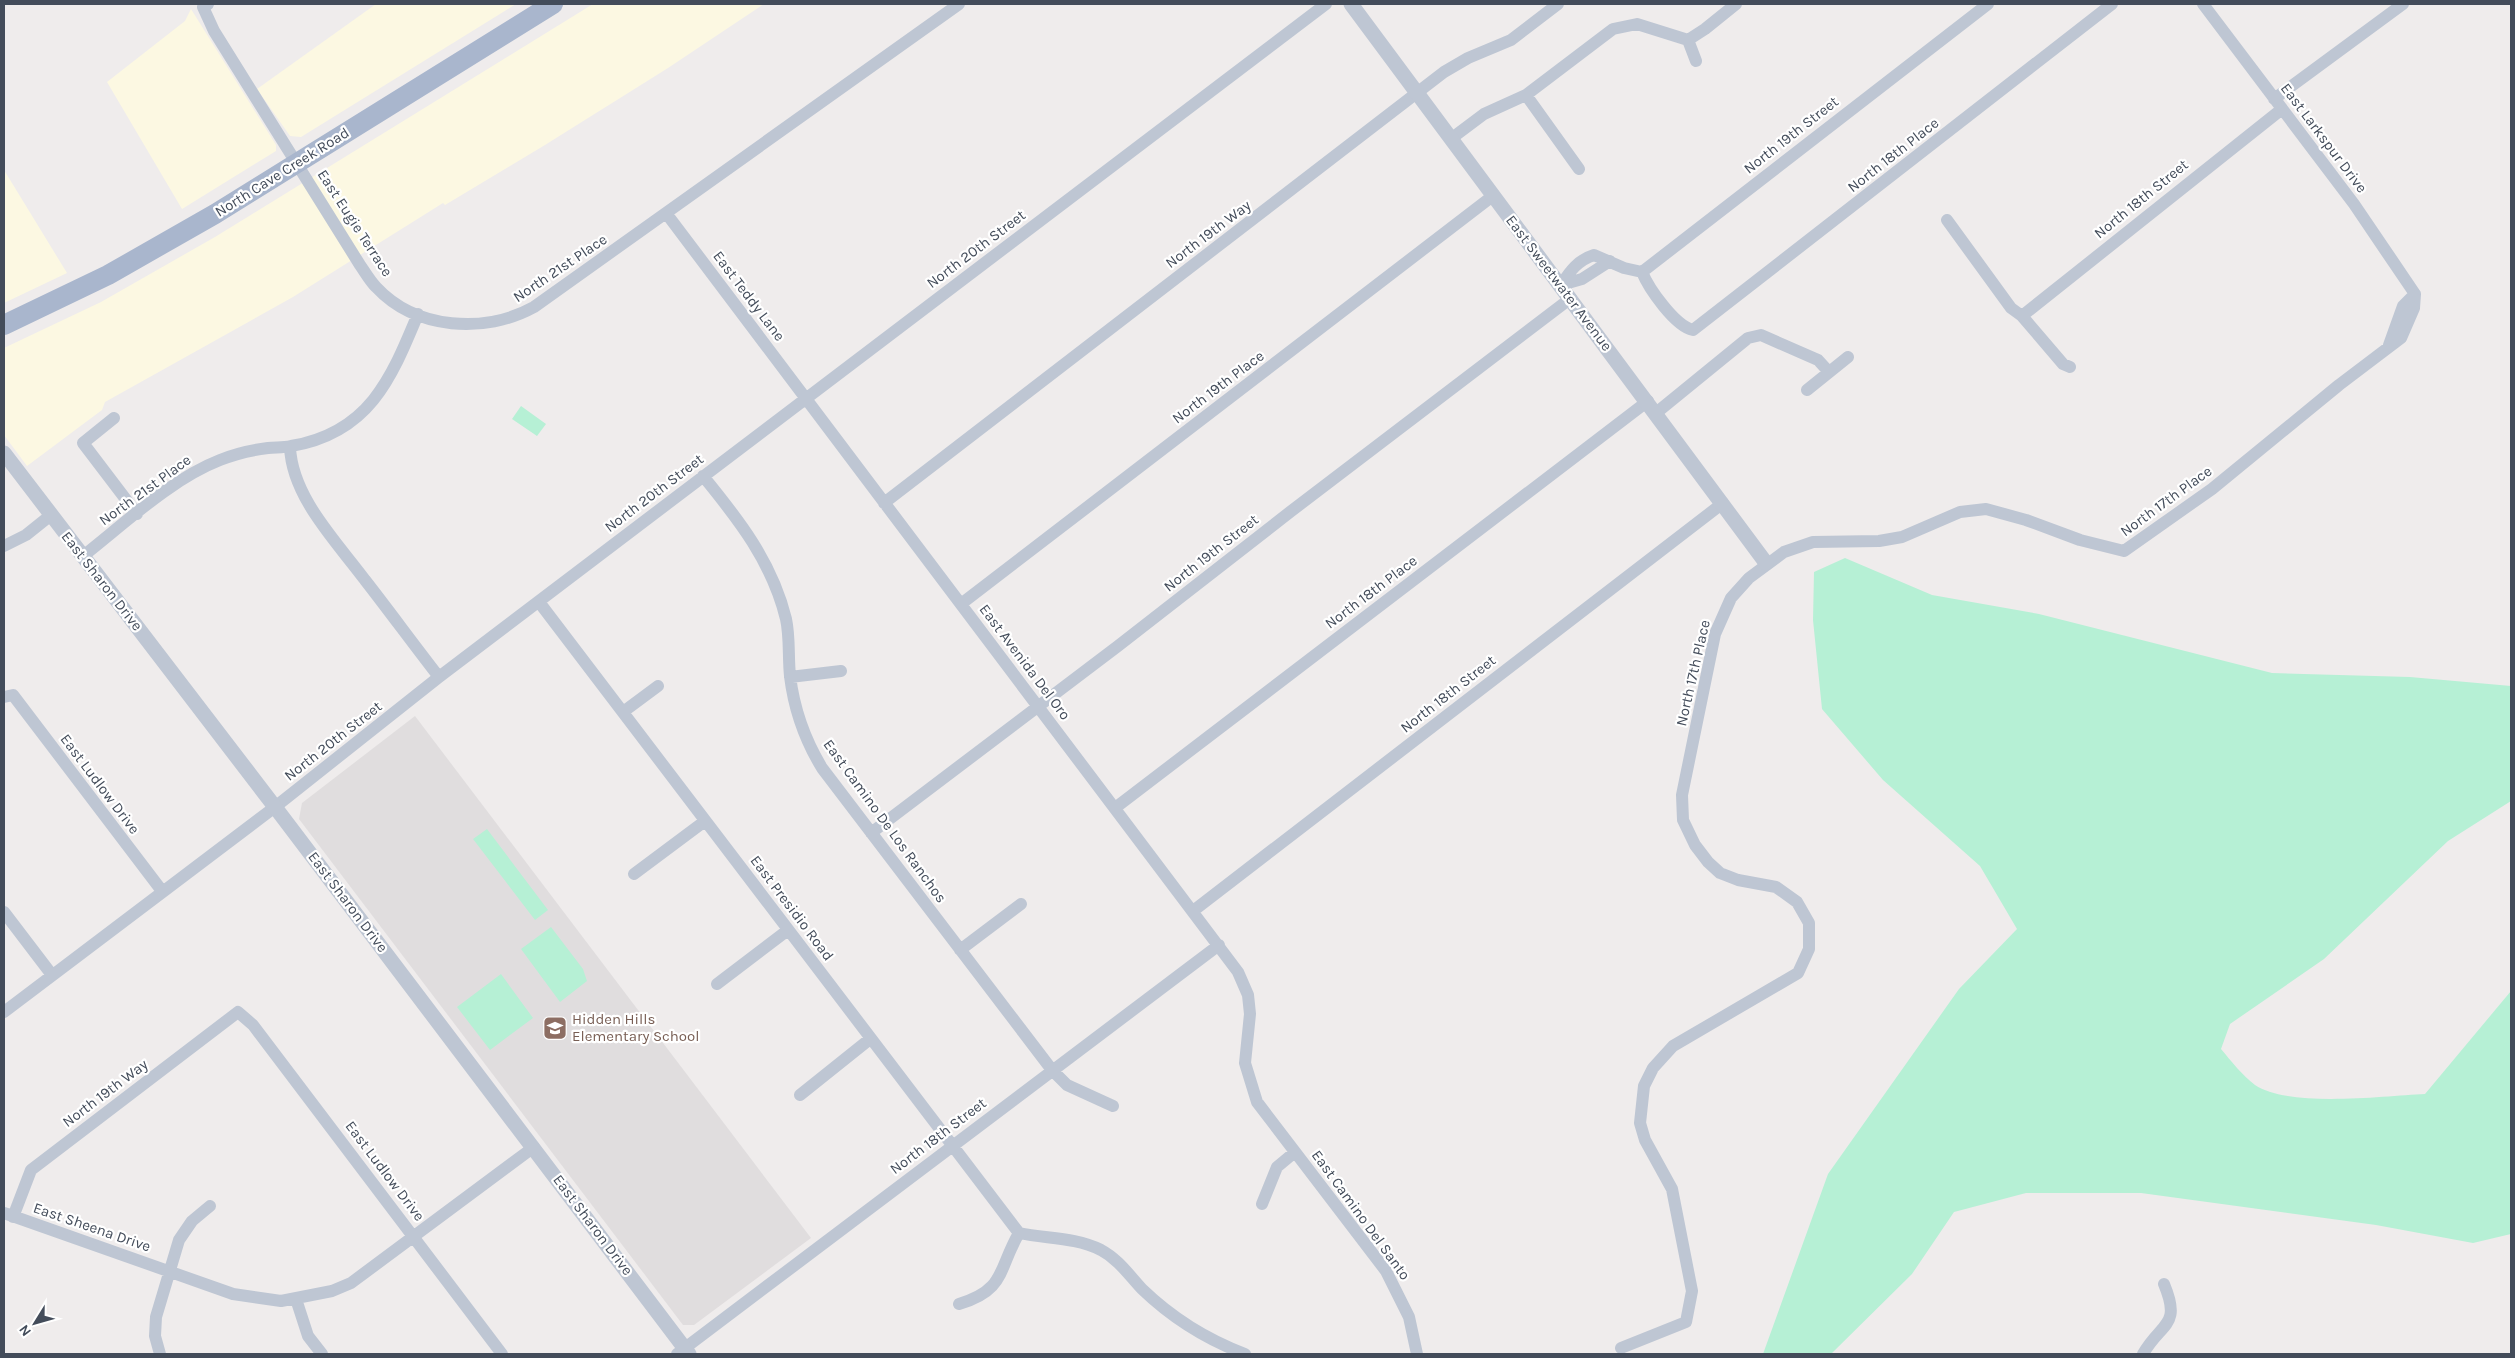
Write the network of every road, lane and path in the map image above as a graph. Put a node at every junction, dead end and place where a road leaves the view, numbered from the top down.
1 (553, 4) edge
2 (959, 4) edge
3 (1326, 4) edge
4 (1352, 4) edge
5 (1558, 4) edge
6 (1736, 4) edge
7 (1988, 4) edge
8 (2112, 4) edge
9 (2203, 4) edge
10 (2403, 4) edge
11 (205, 6) edge
12 (1688, 40) junction
13 (1696, 61) dead end
14 (1418, 93) junction
15 (1526, 95) junction
16 (2278, 104) junction
17 (1452, 138) junction
18 (296, 163) junction
19 (1579, 168) dead end
20 (1494, 195) junction
21 (666, 213) junction
22 (1947, 220) dead end
23 (1642, 272) junction
24 (1561, 285) junction
25 (2416, 294) joint
26 (1571, 298) junction
27 (418, 314) junction
28 (2022, 316) junction
29 (4, 325) edge
30 (1848, 357) dead end
31 (2070, 367) dead end
32 (1829, 372) junction
33 (1806, 390) dead end
34 (806, 398) junction
35 (1652, 407) junction
36 (114, 418) dead end
37 (290, 447) junction
38 (4, 453) edge
39 (703, 476) junction
40 (884, 503) junction
41 (1723, 503) junction
42 (137, 514) junction
43 (52, 515) junction
44 (4, 546) edge
45 (83, 556) junction
46 (1766, 563) junction
47 (539, 602) junction
48 (961, 604) junction
49 (841, 671) dead end
50 (439, 677) junction
51 (790, 677) junction
52 (658, 686) dead end
53 (9, 696) edge
54 (1038, 706) junction
55 (623, 712) junction
56 (276, 807) junction
57 (1115, 808) junction
58 (705, 821) junction
59 (871, 833) junction
60 (634, 874) dead end
61 (162, 891) junction
62 (1022, 904) dead end
63 (1193, 911) junction
64 (4, 912) edge
65 (788, 930) junction
66 (1219, 945) junction
67 (960, 950) junction
68 (52, 975) junction
69 (717, 984) dead end
70 (4, 1012) edge
71 (238, 1012) joint
72 (870, 1039) junction
73 (1052, 1070) junction
74 (800, 1094) dead end
75 (1113, 1106) dead end
76 (534, 1146) junction
77 (952, 1146) junction
78 (1295, 1152) junction
79 (1262, 1204) dead end
80 (210, 1206) dead end
81 (8, 1215) edge
82 (1019, 1234) junction
83 (414, 1237) junction
84 (169, 1271) junction
85 (2164, 1284) dead end
86 (296, 1298) junction
87 (959, 1304) dead end
88 (1620, 1348) dead end
89 (684, 1352) edge
90 (160, 1354) edge
91 (322, 1354) edge
92 (502, 1354) edge
93 (1245, 1354) edge
94 (1417, 1354) edge
95 (2143, 1354) edge

1 - 18 main road, North Cave Creek Road
2 - 21 street, North 21st Place
3 - 34 street, North 20th Street
4 - 14 street, East Sweetwater Avenue
5 - 14 street, North 19th Way
6 - 12 street
7 - 23 street, North 19th Street
8 - 23 street, North 18th Place
9 - 16 street, East Larkspur Drive
10 - 16 street, North 18th Street
11 - 18 street, East Eugie Terrace
12 - 13 street
12 - 15 street
14 - 17 street, East Sweetwater Avenue
14 - 40 street, North 19th Way
15 - 17 street
15 - 19 street
16 - 25 street, East Larkspur Drive
16 - 28 street, North 18th Street
17 - 20 street, East Sweetwater Avenue
18 - 27 street, East Eugie Terrace
18 - 29 main road, North Cave Creek Road
20 - 24 street, East Sweetwater Avenue
20 - 48 street, North 19th Place
21 - 27 street, North 21st Place
21 - 34 street, East Teddy Lane
22 - 28 street
23 - 24 street
24 - 26 street, East Sweetwater Avenue
25 - 46 street, North 17th Place
26 - 35 street, East Sweetwater Avenue
26 - 54 street, North 19th Street
27 - 37 street, North 21st Place
28 - 31 street
30 - 32 street
32 - 33 street
32 - 35 street, North 18th Place
34 - 39 street, North 20th Street
34 - 40 street, East Avenida Del Oro
35 - 41 street, East Sweetwater Avenue
35 - 57 street, North 18th Place
36 - 42 street
37 - 42 street, North 21st Place
37 - 50 street
38 - 43 street, East Sharon Drive
39 - 47 street, North 20th Street
39 - 51 street, East Camino De Los Ranchos
40 - 48 street, East Avenida Del Oro
41 - 46 street, East Sweetwater Avenue
41 - 63 street, North 18th Street
42 - 45 street, North 21st Place
43 - 44 street
43 - 45 street, East Sharon Drive
45 - 56 street, East Sharon Drive
46 - 88 street, North 17th Place
47 - 50 street, North 20th Street
47 - 55 street, East Presidio Road
48 - 54 street, East Avenida Del Oro
49 - 51 street
50 - 56 street, North 20th Street
51 - 59 street, East Camino De Los Ranchos
52 - 55 street
53 - 61 street, East Ludlow Drive
54 - 57 street, East Avenida Del Oro
54 - 59 street, North 19th Street
55 - 58 street, East Presidio Road
56 - 61 street, North 20th Street
56 - 76 street, East Sharon Drive
57 - 63 street, East Avenida Del Oro
58 - 60 street
58 - 65 street, East Presidio Road
59 - 67 street, East Camino De Los Ranchos
61 - 68 street, North 20th Street
62 - 67 street
63 - 66 street, East Avenida Del Oro
64 - 68 street
65 - 69 street
65 - 72 street, East Presidio Road
66 - 73 street, North 18th Street
66 - 78 street, East Camino Del Santo
67 - 73 street, East Camino De Los Ranchos
68 - 70 street, North 20th Street
71 - 81 street, North 19th Way
71 - 83 street, East Ludlow Drive
72 - 74 street
72 - 77 street, East Presidio Road
73 - 75 street, East Camino De Los Ranchos
73 - 77 street, North 18th Street
76 - 83 street
76 - 89 street, East Sharon Drive
77 - 82 street, East Presidio Road
77 - 89 street, North 18th Street
78 - 79 street, East Camino Del Santo
78 - 94 street, East Camino Del Santo
80 - 84 street
81 - 84 street, East Sheena Drive
82 - 87 street
82 - 93 street
83 - 86 street
83 - 92 street, East Ludlow Drive
84 - 86 street
84 - 90 street
85 - 95 street
86 - 91 street

